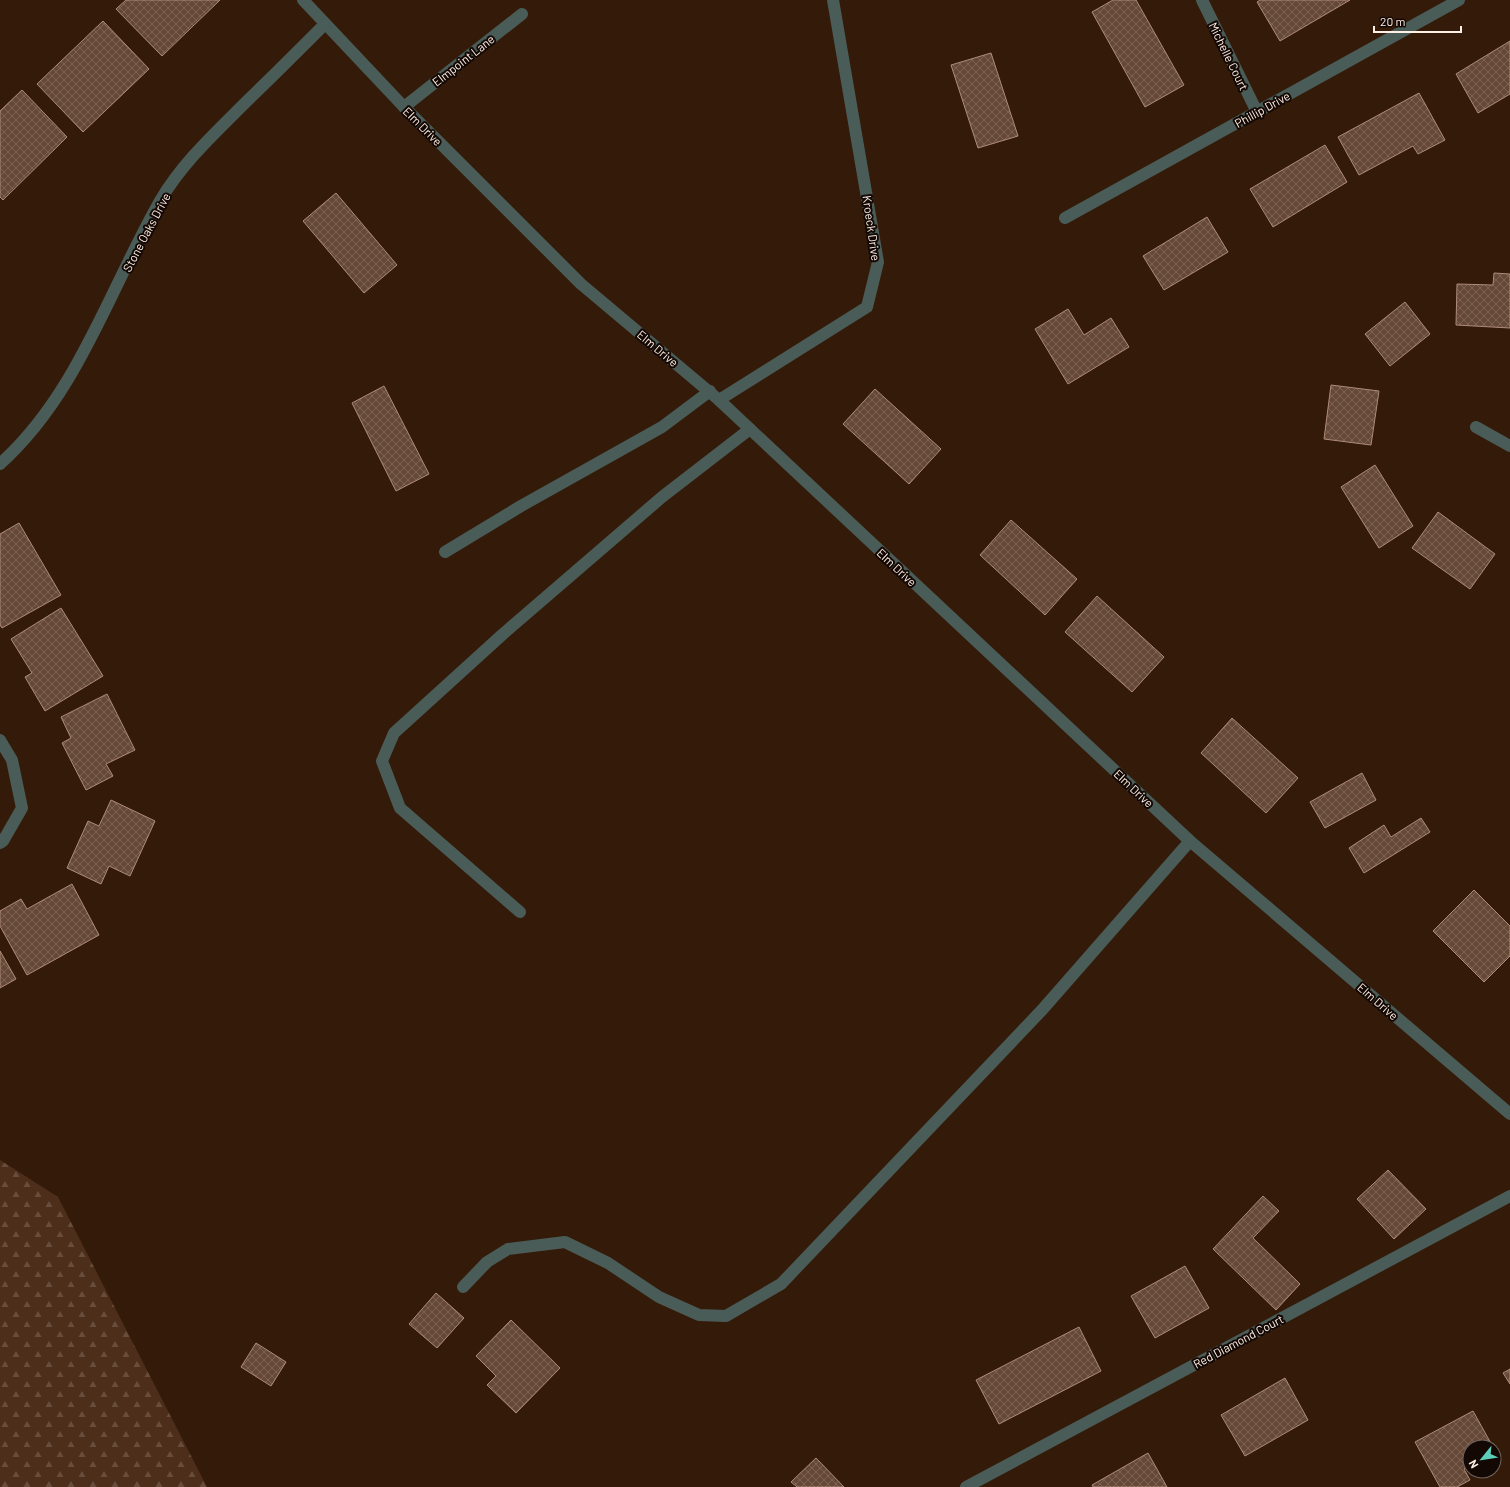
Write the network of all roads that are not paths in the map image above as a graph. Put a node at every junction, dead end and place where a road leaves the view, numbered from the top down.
1 (303, 0) edge
2 (833, 0) edge
3 (1202, 0) edge
4 (1459, 0) edge
5 (522, 14) dead end
6 (325, 24) junction
7 (404, 107) junction
8 (1257, 112) junction
9 (1065, 218) dead end
10 (710, 392) junction
11 (719, 400) junction
12 (1476, 427) dead end
13 (750, 429) junction
14 (1510, 446) edge
15 (0, 464) edge
16 (445, 552) dead end
17 (0, 740) edge
18 (1190, 841) junction
19 (0, 843) edge
20 (520, 912) dead end
21 (1510, 1114) edge
22 (1510, 1196) edge
23 (463, 1287) dead end
24 (966, 1487) edge

1 - 6 street, Elm Drive
2 - 11 street, Kroeck Drive
3 - 8 street, Michelle Court
4 - 8 street, Phillip Drive
5 - 7 street, Elmpoint Lane
6 - 7 street, Elm Drive
6 - 15 street, Stone Oaks Drive
7 - 10 street, Elm Drive
8 - 9 street, Phillip Drive
10 - 11 street, Elm Drive
10 - 16 street
11 - 13 street, Elm Drive
12 - 14 street
13 - 18 street, Elm Drive
13 - 20 street
17 - 19 street
18 - 21 street, Elm Drive
18 - 23 street
22 - 24 street, Red Diamond Court

